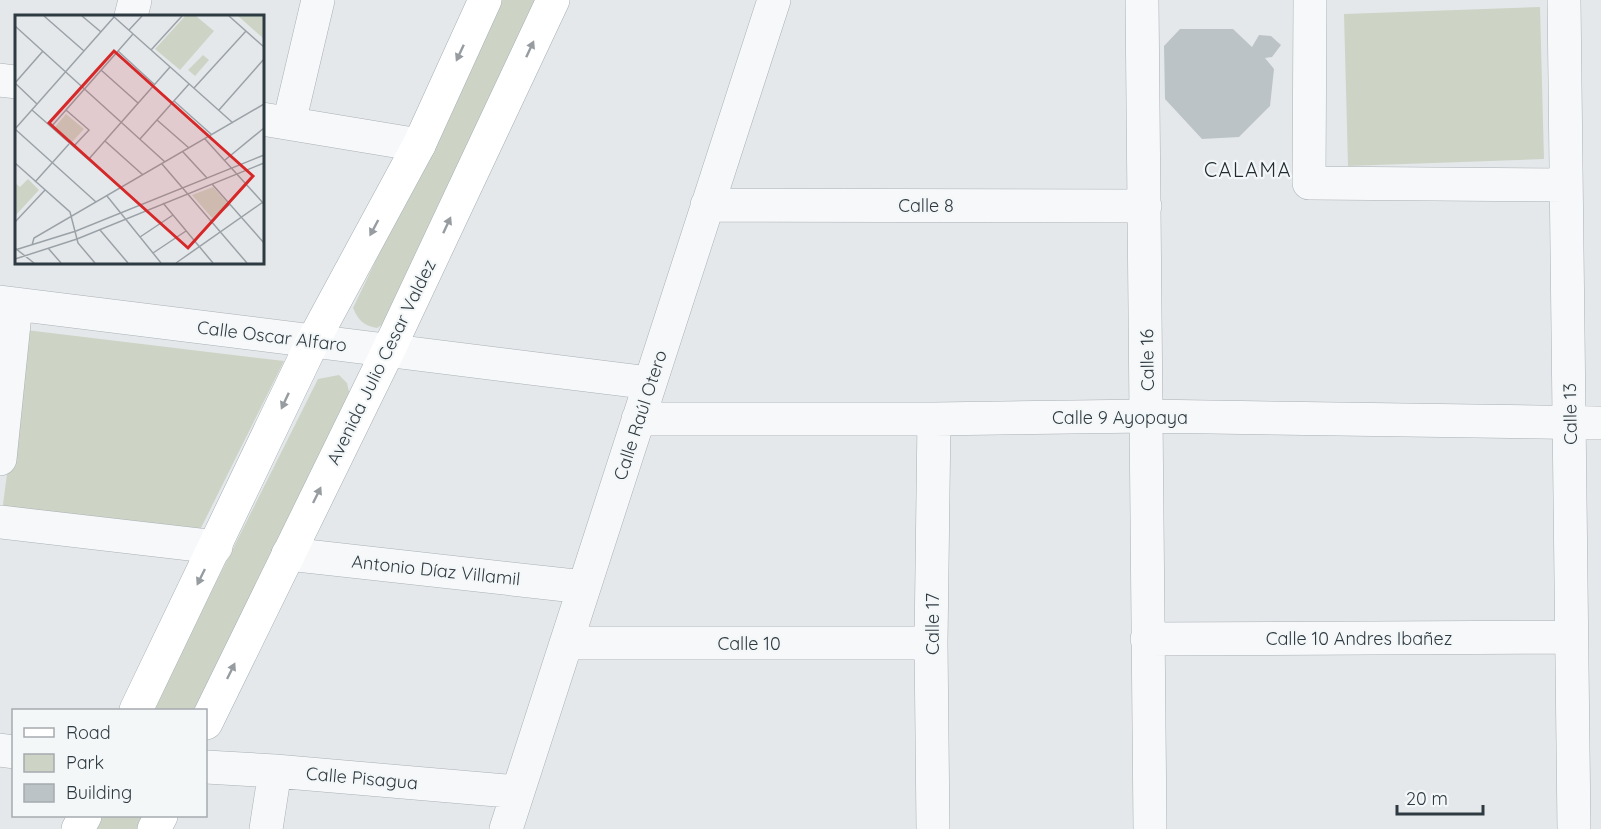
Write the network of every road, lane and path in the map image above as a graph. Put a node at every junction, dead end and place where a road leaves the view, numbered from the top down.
1 (135, 0) edge
2 (318, 0) edge
3 (485, 0) edge
4 (553, 0) edge
5 (774, 0) edge
6 (1142, 0) edge
7 (1310, 0) edge
8 (1564, 0) edge
9 (131, 15) edge
10 (0, 80) edge
11 (15, 82) edge
12 (276, 121) edge
13 (419, 145) junction
14 (1566, 184) junction
15 (707, 205) junction
16 (1145, 206) junction
17 (8, 303) edge
18 (313, 341) junction
19 (388, 351) junction
20 (650, 383) junction
21 (1147, 416) junction
22 (638, 419) junction
23 (934, 419) junction
24 (1586, 423) edge
25 (0, 459) edge
26 (0, 522) edge
27 (216, 547) junction
28 (288, 554) junction
29 (584, 587) junction
30 (1571, 637) junction
31 (1147, 639) junction
32 (566, 643) junction
33 (931, 643) junction
34 (137, 709) edge
35 (207, 721) edge
36 (207, 767) edge
37 (275, 771) junction
38 (518, 792) junction
39 (266, 829) edge
40 (506, 829) edge
41 (933, 829) edge
42 (1150, 829) edge
43 (1574, 829) edge

1 - 9 street
2 - 12 street
3 -> 13 main road
19 -> 4 main road, Avenida Julio Cesar Valdez
5 - 15 street, Calle Raúl Otero
6 - 16 street, Calle 16
7 - 14 street
8 - 14 street, Calle 13
10 - 11 street
12 - 13 street
13 -> 18 main road
14 - 24 street, Calle 13
15 - 16 street, Calle 8
15 - 20 street, Calle Raúl Otero
16 - 21 street, Calle 16
17 - 18 street, Calle Oscar Alfaro
17 - 25 street
18 - 19 street, Calle Oscar Alfaro
18 -> 27 main road
19 - 20 street, Calle Oscar Alfaro
28 -> 19 main road, Avenida Julio Cesar Valdez
20 - 22 street, Calle Raúl Otero
21 - 23 street, Calle 9 Ayopaya
21 - 24 street, Calle 9 Ayopaya
21 - 31 street, Calle 16
22 - 23 street, Calle 9 Ayopaya
22 - 29 street, Calle Raúl Otero
23 - 33 street, Calle 17
24 - 30 street, Calle 13
26 - 27 street
27 -> 34 main road
28 - 29 street, Antonio Díaz Villamil
35 -> 28 main road, Avenida Julio Cesar Valdez
29 - 32 street, Calle Raúl Otero
30 - 31 street, Calle 10 Andres Ibañez
30 - 43 street, Calle 13
31 - 42 street, Calle 16
32 - 33 street, Calle 10
32 - 38 street, Calle Raúl Otero
33 - 41 street, Calle 17
36 - 37 street, Calle Pisagua
37 - 38 street, Calle Pisagua
37 - 39 street
38 - 40 street, Calle Raúl Otero

